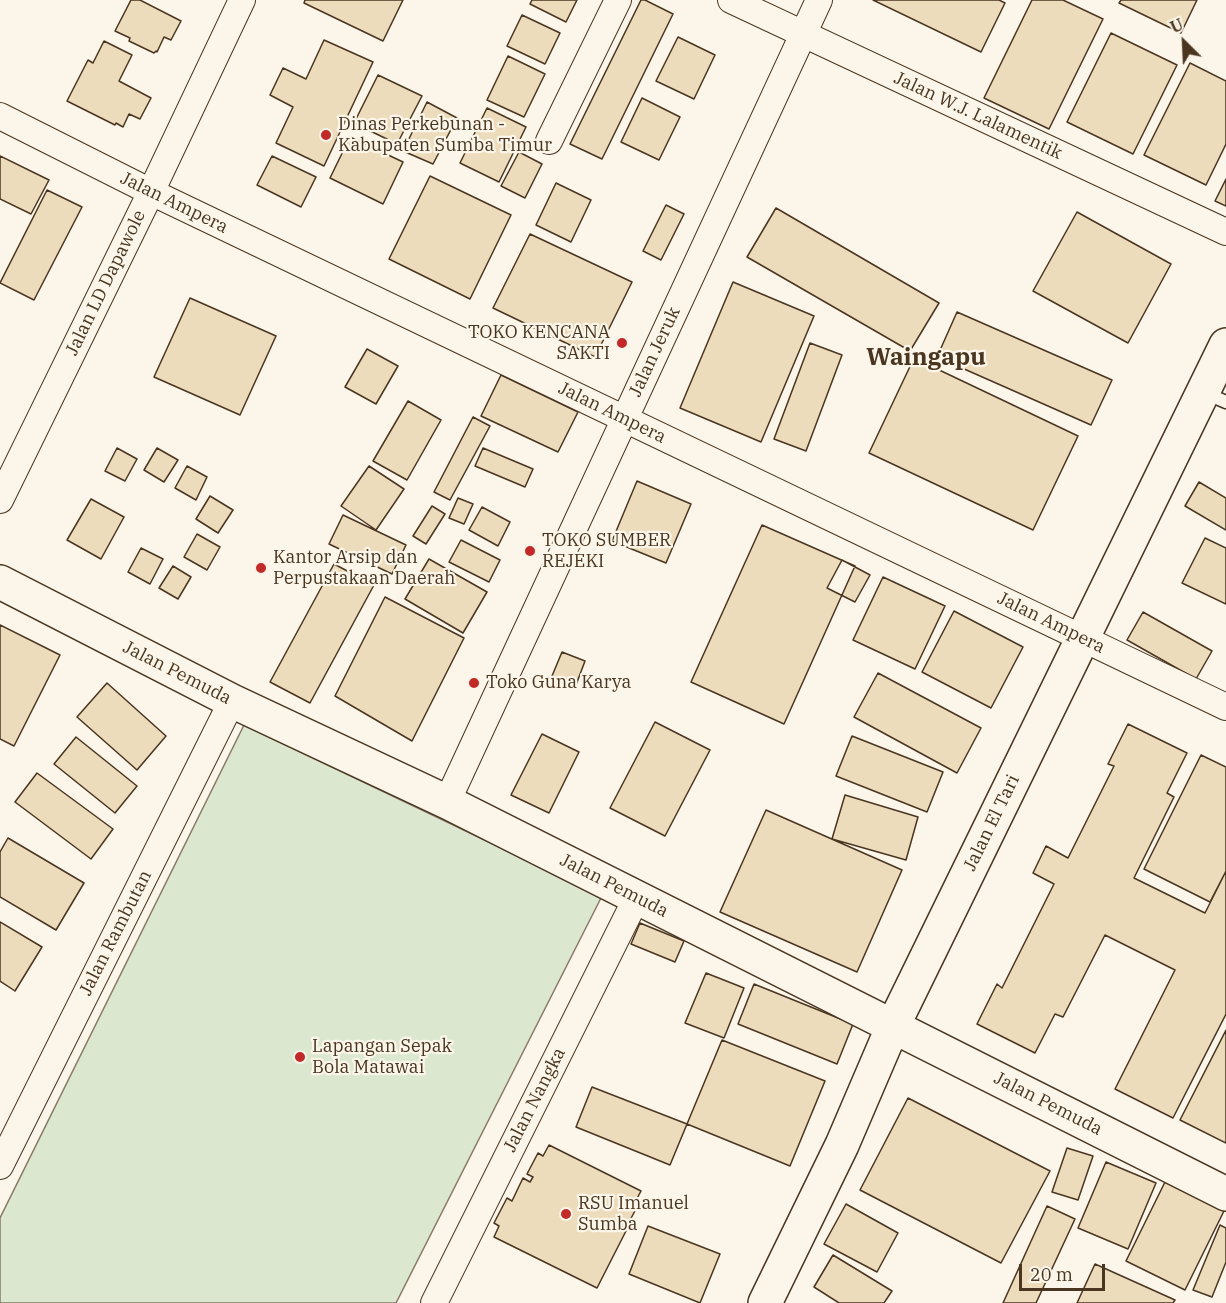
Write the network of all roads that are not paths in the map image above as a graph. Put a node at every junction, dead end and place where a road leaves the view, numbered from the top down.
1 (242, 0) edge
2 (618, 0) edge
3 (731, 0) edge
4 (819, 0) edge
5 (804, 35) junction
6 (0, 116) edge
7 (549, 141) dead end
8 (151, 192) junction
9 (1226, 232) edge
10 (1226, 345) edge
11 (1215, 397) edge
12 (623, 418) junction
13 (0, 500) edge
14 (0, 582) edge
15 (1083, 639) junction
16 (232, 701) junction
17 (1226, 707) edge
18 (447, 802) junction
19 (637, 897) junction
20 (893, 1026) junction
21 (0, 1166) edge
22 (1226, 1194) edge
23 (434, 1303) edge
24 (765, 1303) edge

1 - 8 street, Jalan LD Dapawole
2 - 7 street
3 - 5 street, Jalan W.J. Lalamentik
4 - 5 street, Jalan Jeruk
5 - 9 street, Jalan W.J. Lalamentik
5 - 12 street, Jalan Jeruk
6 - 8 street, Jalan Ampera
8 - 12 street, Jalan Ampera
8 - 13 street, Jalan LD Dapawole
10 - 11 street, Jalan El Tari
11 - 15 street, Jalan El Tari
12 - 15 street, Jalan Ampera
12 - 18 street, Jalan Jeruk
14 - 16 street, Jalan Pemuda
15 - 17 street, Jalan Ampera
15 - 20 street, Jalan El Tari
16 - 18 street, Jalan Pemuda
16 - 21 street, Jalan Rambutan
18 - 19 street, Jalan Pemuda
19 - 20 street, Jalan Pemuda
19 - 23 street, Jalan Nangka
20 - 22 street, Jalan Pemuda
20 - 24 street, Jalan El Tari

